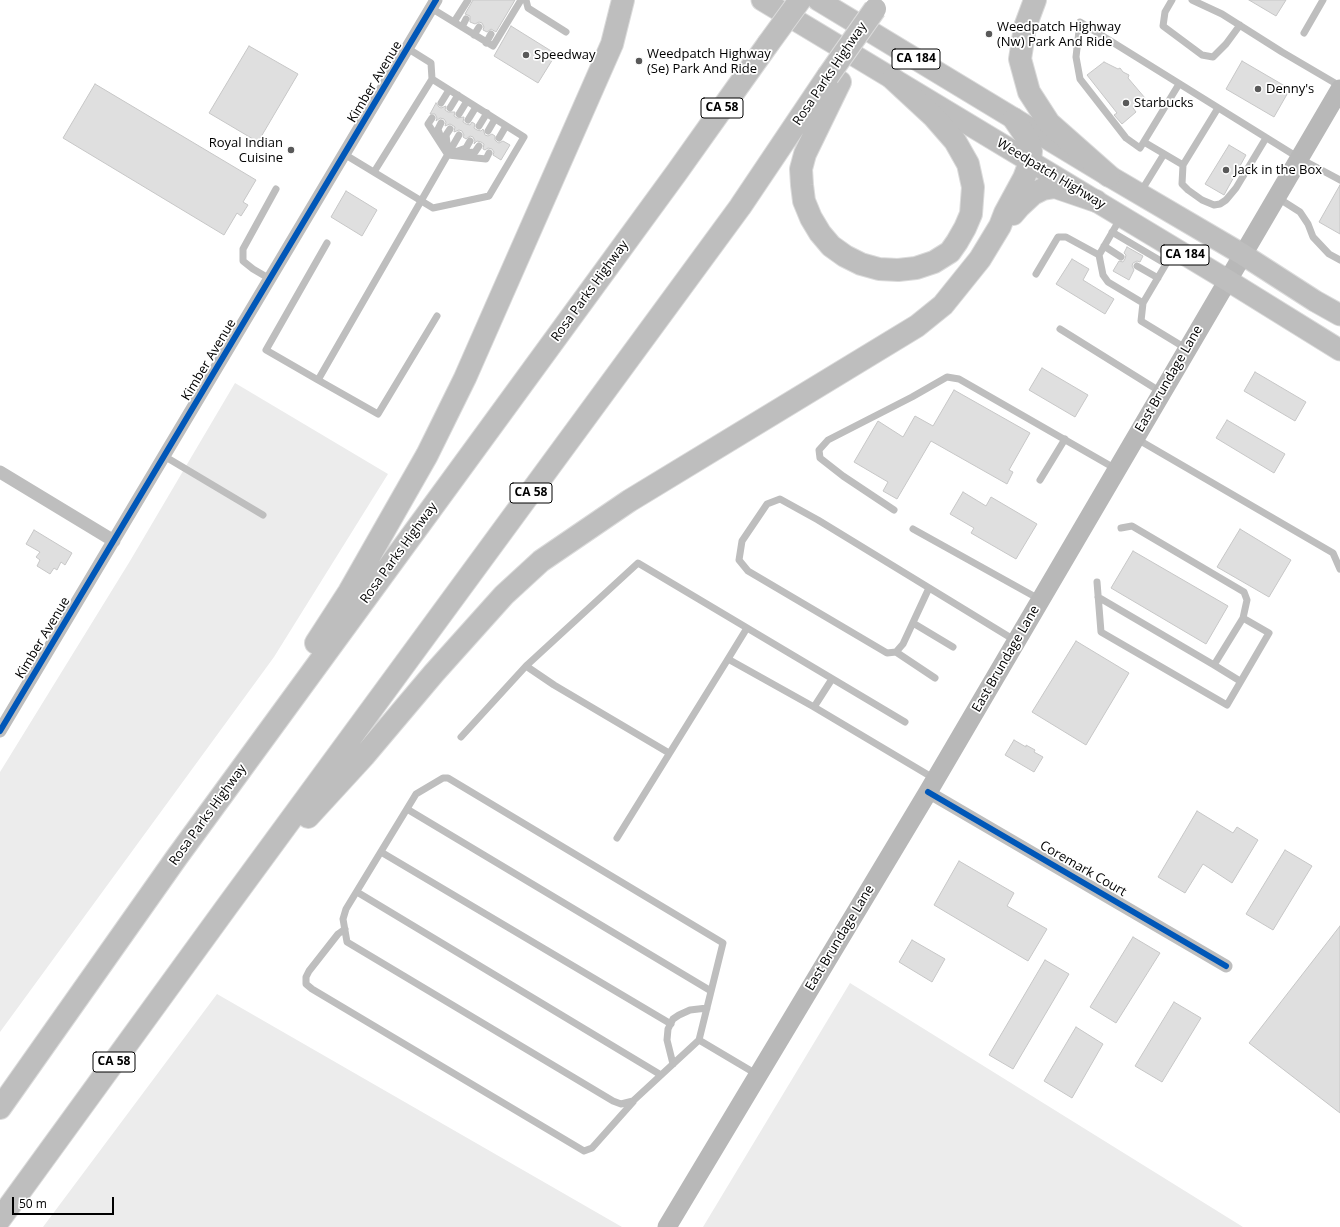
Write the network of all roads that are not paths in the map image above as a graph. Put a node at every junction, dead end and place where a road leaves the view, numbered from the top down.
1 (468, 0) edge
2 (521, 0) edge
3 (526, 0) edge
4 (623, 0) edge
5 (762, 0) edge
6 (781, 0) edge
7 (800, 0) edge
8 (818, 0) edge
9 (1035, 0) edge
10 (1172, 0) edge
11 (1192, 0) edge
12 (1323, 0) edge
13 (434, 4) edge
14 (878, 4) edge
15 (466, 19) dead end
16 (454, 22) junction
17 (1240, 25) junction
18 (462, 27) junction
19 (479, 27) dead end
20 (566, 32) dead end
21 (1304, 33) dead end
22 (474, 34) junction
23 (491, 34) dead end
24 (763, 41) junction
25 (486, 43) junction
26 (407, 48) junction
27 (432, 79) junction
28 (834, 79) junction
29 (893, 79) junction
30 (1179, 84) junction
31 (1340, 86) edge
32 (1340, 89) edge
33 (449, 90) junction
34 (458, 95) junction
35 (467, 101) junction
36 (441, 103) dead end
37 (476, 107) junction
38 (450, 108) dead end
39 (1218, 108) junction
40 (487, 113) junction
41 (459, 114) dead end
42 (432, 118) dead end
43 (495, 119) junction
44 (1014, 119) junction
45 (468, 120) dead end
46 (441, 123) dead end
47 (479, 126) dead end
48 (506, 126) junction
49 (450, 129) dead end
50 (488, 131) dead end
51 (459, 134) dead end
52 (499, 138) dead end
53 (1266, 138) junction
54 (470, 141) dead end
55 (1142, 145) junction
56 (479, 146) dead end
57 (489, 153) dead end
58 (344, 154) junction
59 (1164, 154) junction
60 (448, 155) junction
61 (1299, 158) junction
62 (1030, 162) junction
63 (1183, 165) junction
64 (374, 172) junction
65 (1110, 176) junction
66 (1340, 180) edge
67 (276, 189) dead end
68 (1140, 194) junction
69 (1276, 197) junction
70 (1096, 201) junction
71 (421, 202) junction
72 (1117, 224) junction
73 (1000, 226) junction
74 (327, 242) dead end
75 (1104, 246) junction
76 (1242, 254) junction
77 (1099, 255) junction
78 (1121, 257) dead end
79 (1170, 257) junction
80 (1340, 260) edge
81 (1137, 266) dead end
82 (1036, 274) dead end
83 (270, 278) junction
84 (1158, 278) junction
85 (1227, 280) junction
86 (1143, 303) junction
87 (1340, 315) edge
88 (437, 316) dead end
89 (1060, 328) dead end
90 (1187, 349) junction
91 (1340, 350) edge
92 (318, 380) junction
93 (1162, 392) junction
94 (1135, 438) junction
95 (1065, 439) junction
96 (164, 456) junction
97 (1117, 469) junction
98 (0, 472) edge
99 (1040, 480) dead end
100 (894, 510) dead end
101 (263, 515) dead end
102 (1121, 528) dead end
103 (913, 530) dead end
104 (114, 540) junction
105 (1336, 555) edge
106 (1340, 569) edge
107 (1097, 582) dead end
108 (929, 588) junction
109 (1098, 597) junction
110 (1040, 599) junction
111 (1243, 618) junction
112 (913, 623) junction
113 (747, 628) junction
114 (1016, 641) junction
115 (954, 647) dead end
116 (896, 652) junction
117 (728, 659) junction
118 (1214, 665) junction
119 (526, 666) junction
120 (935, 678) dead end
121 (832, 679) junction
122 (1240, 681) junction
123 (814, 707) junction
124 (905, 722) dead end
125 (0, 731) edge
126 (461, 737) dead end
127 (669, 753) junction
128 (932, 785) junction
129 (407, 809) junction
130 (617, 838) dead end
131 (381, 852) junction
132 (177, 857) junction
133 (357, 892) junction
134 (228, 905) junction
135 (344, 929) junction
136 (1226, 966) dead end
137 (711, 991) junction
138 (707, 1008) junction
139 (671, 1024) junction
140 (699, 1040) junction
141 (673, 1064) junction
142 (661, 1075) junction
143 (758, 1075) junction
144 (633, 1101) junction
145 (0, 1108) edge
146 (0, 1219) edge
147 (667, 1227) edge

1 - 16 lane
2 - 25 lane
3 - 20 lane
4 - 132 highway
5 - 29 main road, Weedpatch Highway / CA 184
6 - 24 highway
7 - 24 highway, Rosa Parks Highway / CA 58, bridge
8 - 44 main road, CA 184
9 - 65 highway
10 - 17 lane
11 - 17 lane
12 - 21 lane
13 - 16 lane
13 - 26 street, Kimber Avenue
14 - 28 highway, bridge
15 - 18 lane
16 - 18 lane
17 - 31 lane
18 - 22 lane
19 - 22 lane
22 - 25 lane
23 - 25 lane
24 - 132 highway, Rosa Parks Highway / CA 58
26 - 27 lane
26 - 58 street, Kimber Avenue
27 - 33 lane
27 - 64 lane
28 - 29 highway
28 - 134 highway, Rosa Parks Highway / CA 58
29 - 62 main road, Weedpatch Highway / CA 184
30 - 39 lane
30 - 55 lane
30 - 55 lane
32 - 61 main road, East Brundage Lane
33 - 34 lane
33 - 36 lane
34 - 35 lane
34 - 38 lane
35 - 37 lane
35 - 41 lane
37 - 40 lane
37 - 45 lane
39 - 53 lane
39 - 63 lane
40 - 43 lane
40 - 47 lane
42 - 60 lane
43 - 48 lane
43 - 50 lane
44 - 62 highway
44 - 65 main road, CA 184
46 - 60 lane
48 - 52 lane
48 - 71 lane
49 - 60 lane
51 - 60 lane
53 - 61 lane
53 - 63 lane
54 - 60 lane
55 - 59 lane
56 - 60 lane
57 - 60 lane
58 - 64 lane
58 - 83 street, Kimber Avenue
59 - 63 lane
59 - 68 lane
60 - 71 lane
61 - 66 lane
61 - 69 main road, East Brundage Lane
62 - 70 main road, Weedpatch Highway / CA 184
62 - 73 highway
64 - 71 lane
65 - 68 main road, CA 184
67 - 83 lane
68 - 76 main road, CA 184
69 - 76 main road, East Brundage Lane
69 - 80 lane
70 - 72 main road, Weedpatch Highway / CA 184
70 - 73 highway
71 - 92 lane
72 - 75 lane
72 - 79 main road, Weedpatch Highway / CA 184
73 - 134 highway
74 - 92 lane
75 - 77 lane
75 - 78 lane
76 - 85 main road, East Brundage Lane
76 - 87 main road, CA 184
77 - 82 lane
77 - 86 lane
79 - 84 lane
79 - 85 main road, Weedpatch Highway / CA 184
81 - 84 lane
83 - 96 street, Kimber Avenue
84 - 86 lane
85 - 90 main road, East Brundage Lane
85 - 91 main road, Weedpatch Highway / CA 184
86 - 90 lane
88 - 92 lane
89 - 93 lane
90 - 93 main road, East Brundage Lane
93 - 94 main road, East Brundage Lane
94 - 97 main road, East Brundage Lane
94 - 105 lane
95 - 97 lane
95 - 99 lane
95 - 100 lane
96 - 101 lane
96 - 104 street, Kimber Avenue
97 - 110 main road, East Brundage Lane
98 - 104 street
102 - 111 lane
103 - 110 lane
104 - 125 street, Kimber Avenue
105 - 106 lane
107 - 109 lane
108 - 112 lane
108 - 114 lane
108 - 116 lane
109 - 118 lane
109 - 122 lane
110 - 114 main road, East Brundage Lane
111 - 118 lane
111 - 122 lane
112 - 115 lane
112 - 116 lane
113 - 117 lane
113 - 119 lane
113 - 121 lane
114 - 128 main road, East Brundage Lane
116 - 120 lane
117 - 123 lane
117 - 127 lane
118 - 122 lane
119 - 126 lane
119 - 127 lane
121 - 123 lane
121 - 124 lane
123 - 128 lane
127 - 130 lane
128 - 136 street, Coremark Court
128 - 143 main road, East Brundage Lane
129 - 131 lane
129 - 137 lane
129 - 137 lane
131 - 133 lane
131 - 139 lane
132 - 145 highway, Rosa Parks Highway / CA 58
133 - 135 lane
133 - 142 lane
134 - 146 highway, CA 58
135 - 144 lane
135 - 144 lane
137 - 138 lane
138 - 139 lane
138 - 140 lane
139 - 141 lane
140 - 141 lane
140 - 143 lane
141 - 142 lane
142 - 144 lane
143 - 147 main road, East Brundage Lane

